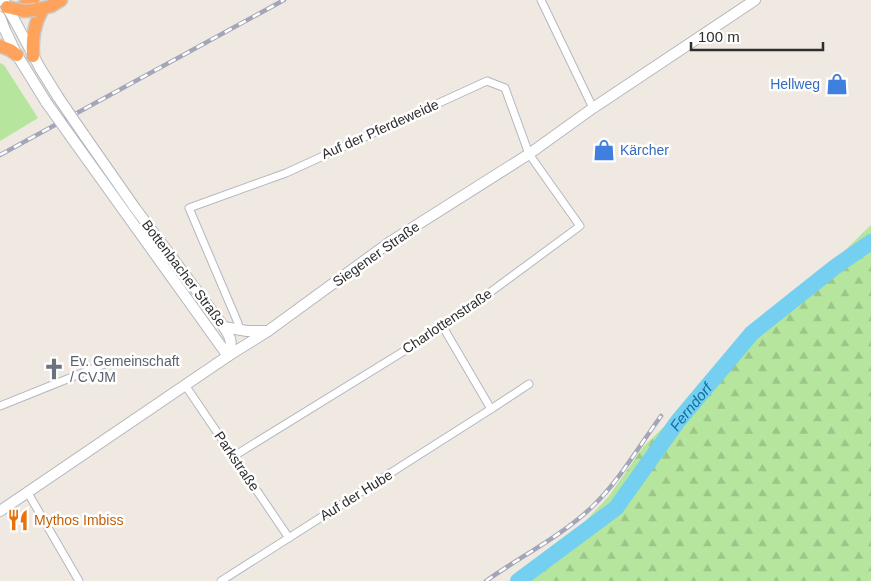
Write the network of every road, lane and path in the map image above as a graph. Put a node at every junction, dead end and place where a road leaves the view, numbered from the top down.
1 (61, 0) edge
2 (541, 0) edge
3 (755, 0) edge
4 (37, 6) edge
5 (7, 16) edge
6 (0, 46) edge
7 (17, 55) junction
8 (33, 56) junction
9 (593, 108) junction
10 (529, 154) junction
11 (224, 327) junction
12 (443, 327) junction
13 (239, 330) junction
14 (268, 331) junction
15 (228, 356) junction
16 (112, 361) dead end
17 (529, 384) dead end
18 (186, 385) junction
19 (0, 406) edge
20 (491, 409) junction
21 (234, 456) junction
22 (28, 493) junction
23 (0, 511) edge
24 (288, 538) junction
25 (79, 581) edge
26 (221, 581) edge

1 - 4 highway
2 - 9 street
3 - 9 main road, Siegener Straße
4 - 5 highway, bridge
4 - 8 highway
5 - 7 main road, Bottenbacher Straße
5 - 8 main road, Bottenbacher Straße
6 - 7 highway
7 - 15 main road, Bottenbacher Straße, bridge
8 - 11 main road, Bottenbacher Straße, bridge
9 - 10 main road, Siegener Straße
10 - 12 street, Charlottenstraße
10 - 13 street, Auf der Pferdeweide
10 - 14 main road, Siegener Straße
11 - 13 main road
11 - 15 main road, Bottenbacher Straße
12 - 20 street
12 - 21 street, Charlottenstraße
13 - 14 main road
14 - 15 main road, Siegener Straße
15 - 18 main road, Siegener Straße
16 - 19 street
17 - 20 street, Auf der Hube
18 - 21 street, Parkstraße
18 - 22 main road, Siegener Straße
20 - 24 street, Auf der Hube
21 - 24 street, Parkstraße
22 - 23 main road, Siegener Straße
22 - 25 street
24 - 26 street, Auf der Hube

